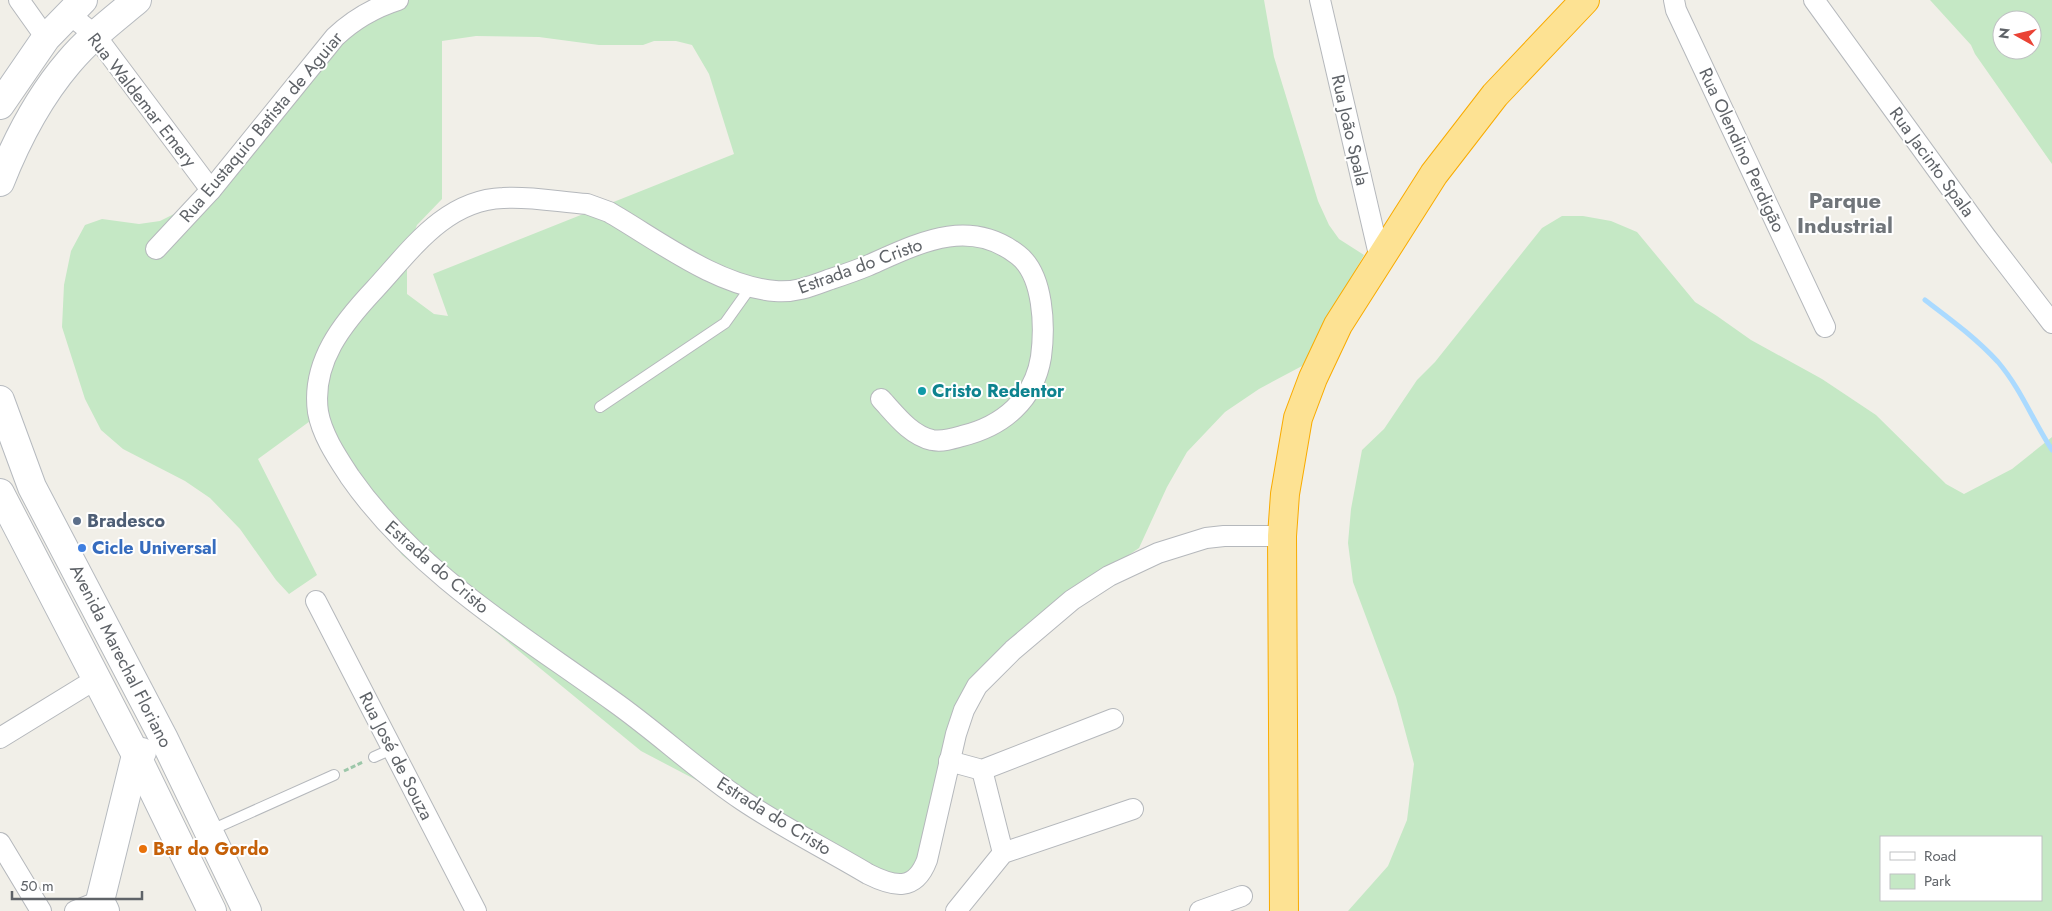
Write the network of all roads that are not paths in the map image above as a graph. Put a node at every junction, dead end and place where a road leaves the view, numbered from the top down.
1 (20, 0) edge
2 (398, 0) edge
3 (1320, 0) edge
4 (1585, 0) edge
5 (1674, 0) edge
6 (1814, 0) edge
7 (128, 2) edge
8 (76, 7) edge
9 (95, 35) junction
10 (46, 38) junction
11 (0, 105) edge
12 (0, 182) edge
13 (211, 190) junction
14 (156, 249) dead end
15 (1380, 259) junction
16 (750, 288) junction
17 (2052, 323) edge
18 (1824, 326) dead end
19 (881, 399) dead end
20 (0, 400) edge
21 (600, 407) dead end
22 (32, 487) junction
23 (2, 501) edge
24 (1282, 536) junction
25 (316, 601) dead end
26 (96, 679) junction
27 (1113, 719) dead end
28 (0, 738) edge
29 (164, 739) junction
30 (136, 755) junction
31 (949, 761) junction
32 (982, 770) junction
33 (334, 775) road end
34 (1133, 809) dead end
35 (208, 831) junction
36 (0, 843) edge
37 (1003, 853) junction
38 (1242, 896) dead end
39 (103, 906) edge
40 (41, 911) edge
41 (75, 911) edge
42 (212, 911) edge
43 (247, 911) edge
44 (476, 911) edge
45 (956, 911) edge
46 (1200, 911) edge
47 (1284, 911) edge

1 - 10 street
2 - 13 street, Rua Eustaquio Batista de Aguiar
3 - 15 street, Rua João Spala
4 - 15 highway
5 - 18 street, Rua Olendino Perdigão
6 - 17 street, Rua Jacinto Spala
7 - 9 main road
8 - 9 street, Rua Waldemar Emery
8 - 10 main road
9 - 12 main road
9 - 13 street, Rua Waldemar Emery
10 - 11 main road
13 - 14 street, Rua Eustaquio Batista de Aguiar
15 - 24 highway
16 - 19 street, Estrada do Cristo
16 - 21 lane
16 - 31 street, Estrada do Cristo
20 - 22 main road, Avenida Marechal Floriano
22 - 23 street
22 - 29 main road, Avenida Marechal Floriano
23 - 26 main road, Avenida Marechal Floriano
24 - 31 street, Estrada do Cristo
24 - 47 highway
25 - 44 street, Rua José de Souza
26 - 28 street
26 - 30 main road, Avenida Marechal Floriano
27 - 32 street
29 - 30 main road
29 - 35 main road, Avenida Marechal Floriano
30 - 39 main road
30 - 42 main road, Avenida Marechal Floriano
31 - 32 street
32 - 37 street
33 - 35 lane
34 - 37 street
35 - 43 main road, Avenida Marechal Floriano
36 - 40 street
37 - 45 street
38 - 46 street
39 - 41 street

